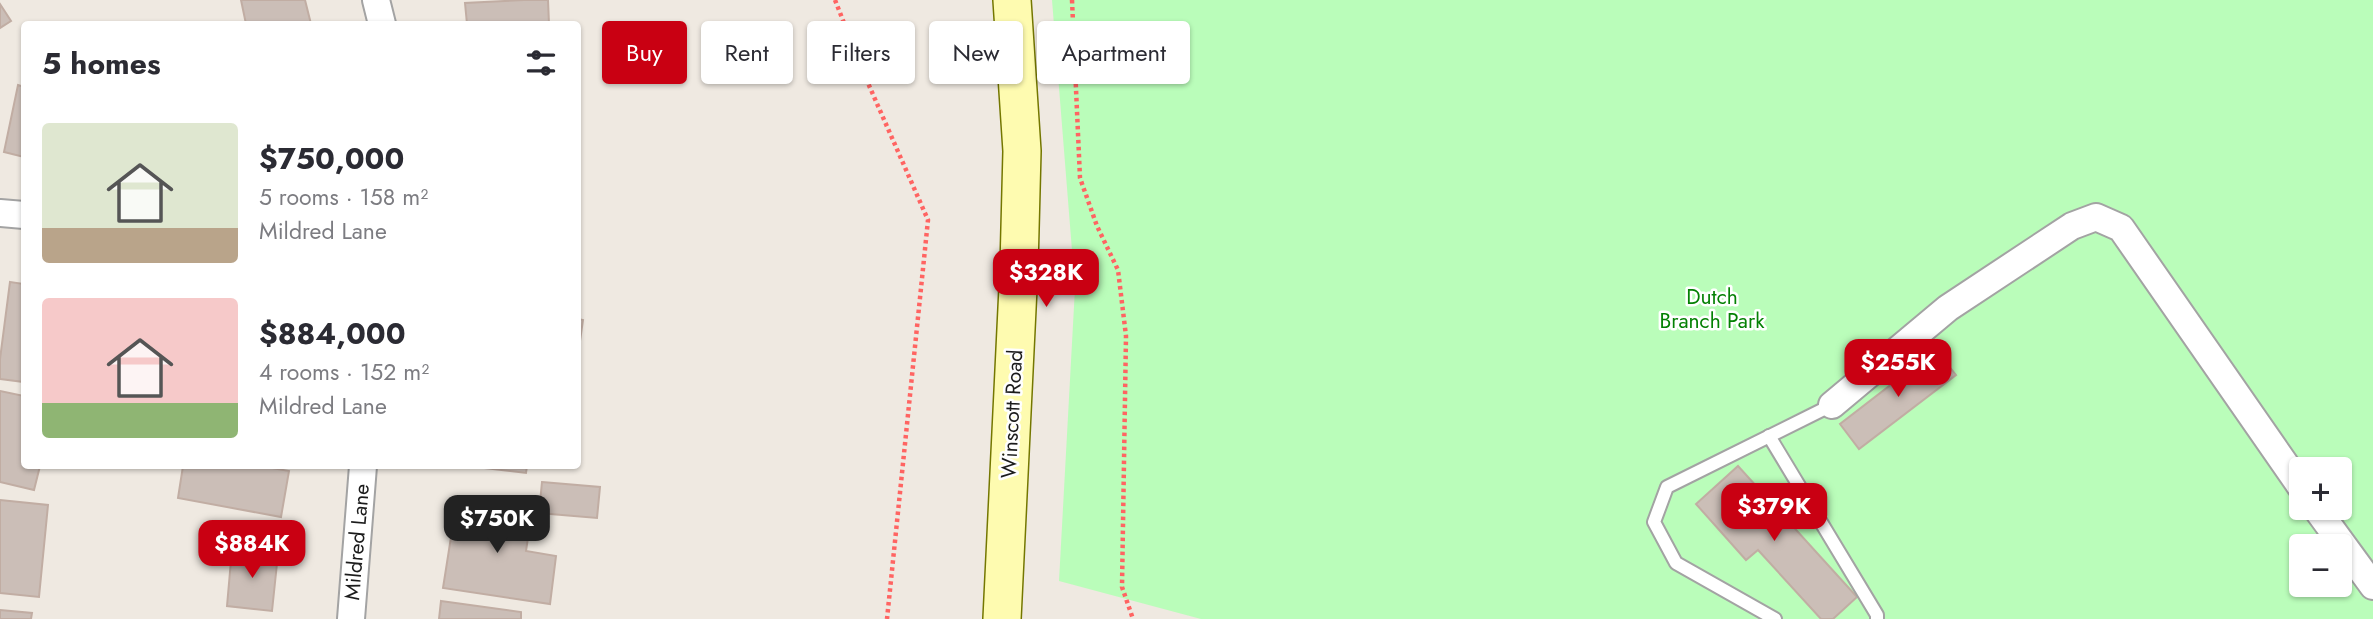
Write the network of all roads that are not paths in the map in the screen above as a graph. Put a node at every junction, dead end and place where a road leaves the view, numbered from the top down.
1 (376, 0) edge
2 (1012, 0) edge
3 (382, 21) edge
4 (0, 213) edge
5 (21, 215) edge
6 (1832, 405) joint
7 (1769, 436) junction
8 (363, 469) edge
9 (2289, 470) edge
10 (2325, 520) edge
11 (2373, 586) edge
12 (351, 619) edge
13 (1002, 619) edge
14 (1775, 619) edge
15 (1877, 619) edge

1 - 3 street
2 - 13 main road, Winscott Road
4 - 5 street
6 - 7 lane
6 - 9 street
7 - 14 lane
7 - 15 lane
8 - 12 street, Mildred Lane
10 - 11 street

